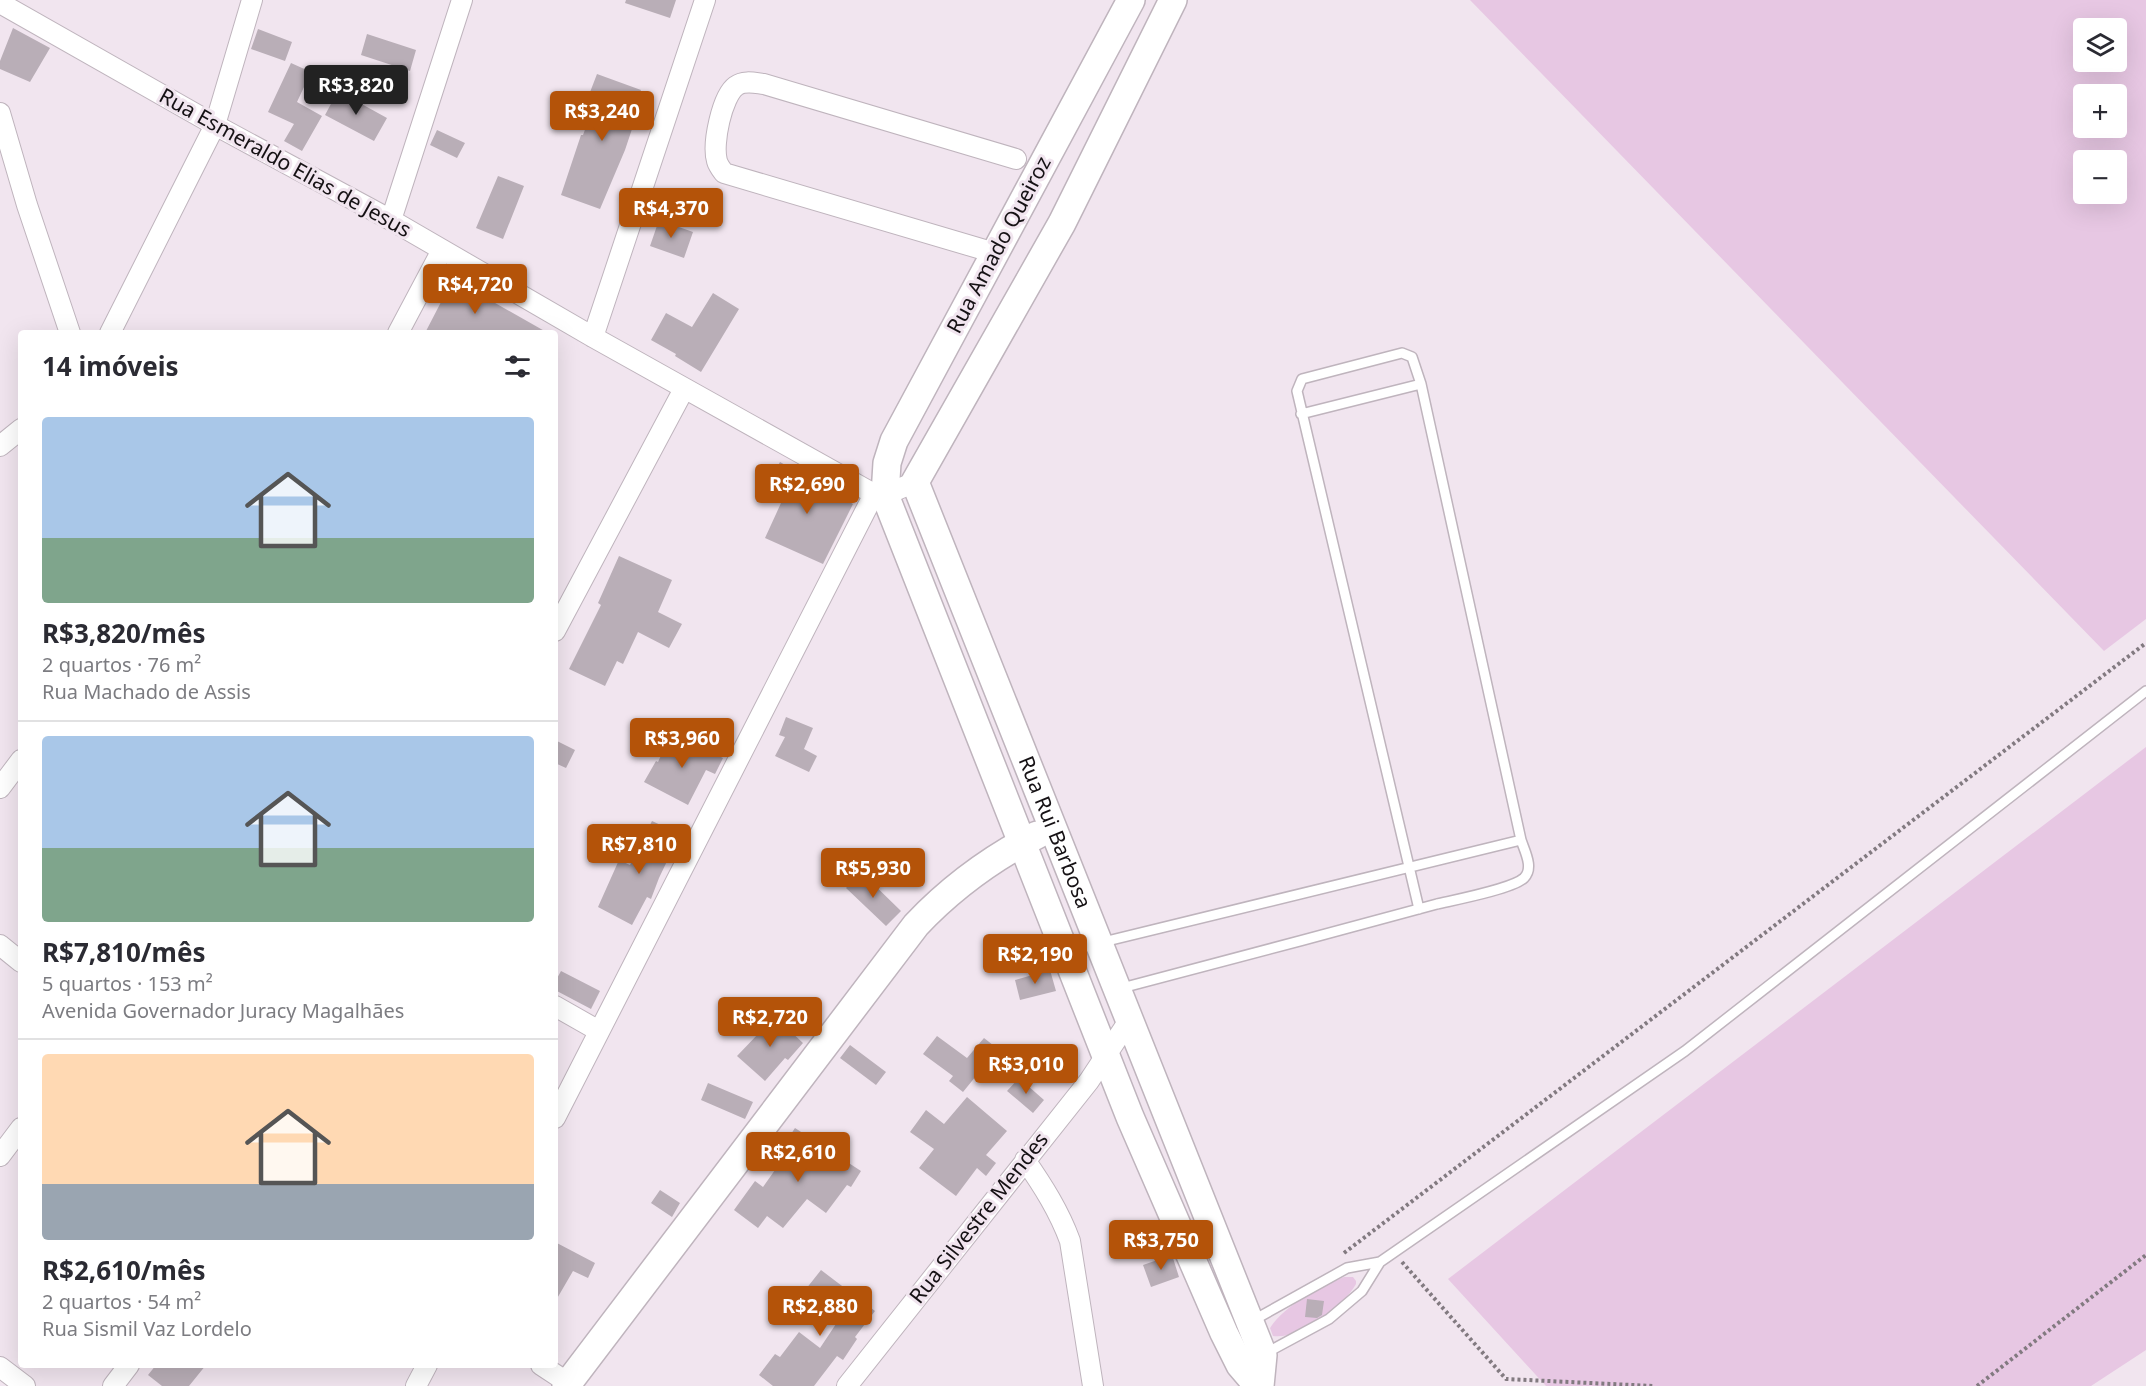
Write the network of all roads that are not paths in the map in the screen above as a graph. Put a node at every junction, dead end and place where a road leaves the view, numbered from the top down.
1 (252, 0) edge
2 (462, 0) edge
3 (705, 0) edge
4 (1131, 0) edge
5 (1173, 0) edge
6 (0, 3) edge
7 (0, 113) edge
8 (214, 125) junction
9 (1016, 159) dead end
10 (391, 220) junction
11 (442, 250) junction
12 (995, 253) junction
13 (69, 330) edge
14 (112, 330) edge
15 (400, 330) edge
16 (593, 337) junction
17 (1421, 384) junction
18 (684, 388) junction
19 (1301, 414) junction
20 (18, 432) edge
21 (0, 447) edge
22 (915, 482) junction
23 (879, 494) junction
24 (558, 625) edge
25 (2146, 691) edge
26 (18, 764) edge
27 (0, 788) edge
28 (1053, 827) junction
29 (1521, 840) junction
30 (1021, 843) junction
31 (1410, 868) junction
32 (1419, 909) junction
33 (1099, 943) junction
34 (0, 945) edge
35 (1066, 954) junction
36 (18, 960) edge
37 (1118, 989) junction
38 (558, 1008) edge
39 (1130, 1019) junction
40 (599, 1031) junction
41 (1106, 1057) junction
42 (558, 1112) edge
43 (18, 1132) edge
44 (0, 1156) edge
45 (1025, 1160) junction
46 (1380, 1262) junction
47 (1237, 1328) junction
48 (0, 1367) edge
49 (127, 1368) edge
50 (425, 1368) edge
51 (546, 1368) edge
52 (1254, 1369) edge
53 (569, 1385) edge
54 (26, 1386) edge
55 (112, 1386) edge
56 (416, 1386) edge
57 (847, 1386) edge
58 (1093, 1386) edge

1 - 8 street
2 - 10 street
3 - 16 street
4 - 12 street, Rua Amado Queiroz
5 - 22 street, Rua Amado Queiroz
6 - 8 street, Rua Esmeraldo Elias de Jesus
7 - 13 street
8 - 10 street, Rua Esmeraldo Elias de Jesus
8 - 14 street
9 - 12 street
10 - 11 street, Rua Esmeraldo Elias de Jesus
11 - 15 street
11 - 16 street, Rua Esmeraldo Elias de Jesus
12 - 23 street, Rua Amado Queiroz
16 - 18 street, Rua Esmeraldo Elias de Jesus
17 - 19 lane
17 - 19 lane
17 - 29 lane
18 - 23 street, Rua Esmeraldo Elias de Jesus
18 - 24 street
19 - 31 lane
20 - 21 street
22 - 23 street
22 - 28 street, Rua Rui Barbosa
23 - 30 street, Rua Rui Barbosa
23 - 40 street
25 - 46 lane
26 - 27 street
28 - 30 street
28 - 33 street, Rua Rui Barbosa
29 - 31 lane
29 - 32 lane
30 - 35 street, Rua Rui Barbosa
30 - 53 street
31 - 32 lane
31 - 33 lane
32 - 37 lane
33 - 35 lane
33 - 37 street, Rua Rui Barbosa
34 - 36 street
35 - 41 street, Rua Rui Barbosa
37 - 39 street, Rua Rui Barbosa
38 - 40 street
39 - 41 street, Rua Silvestre Mendes
39 - 47 street, Rua Rui Barbosa
40 - 42 street
41 - 45 street, Rua Silvestre Mendes
41 - 47 street, Rua Rui Barbosa
43 - 44 street
45 - 57 street, Rua Silvestre Mendes
45 - 58 street
46 - 47 lane
46 - 52 lane
47 - 52 street, Rua Rui Barbosa
48 - 54 street
49 - 55 street
50 - 56 street
51 - 53 street

